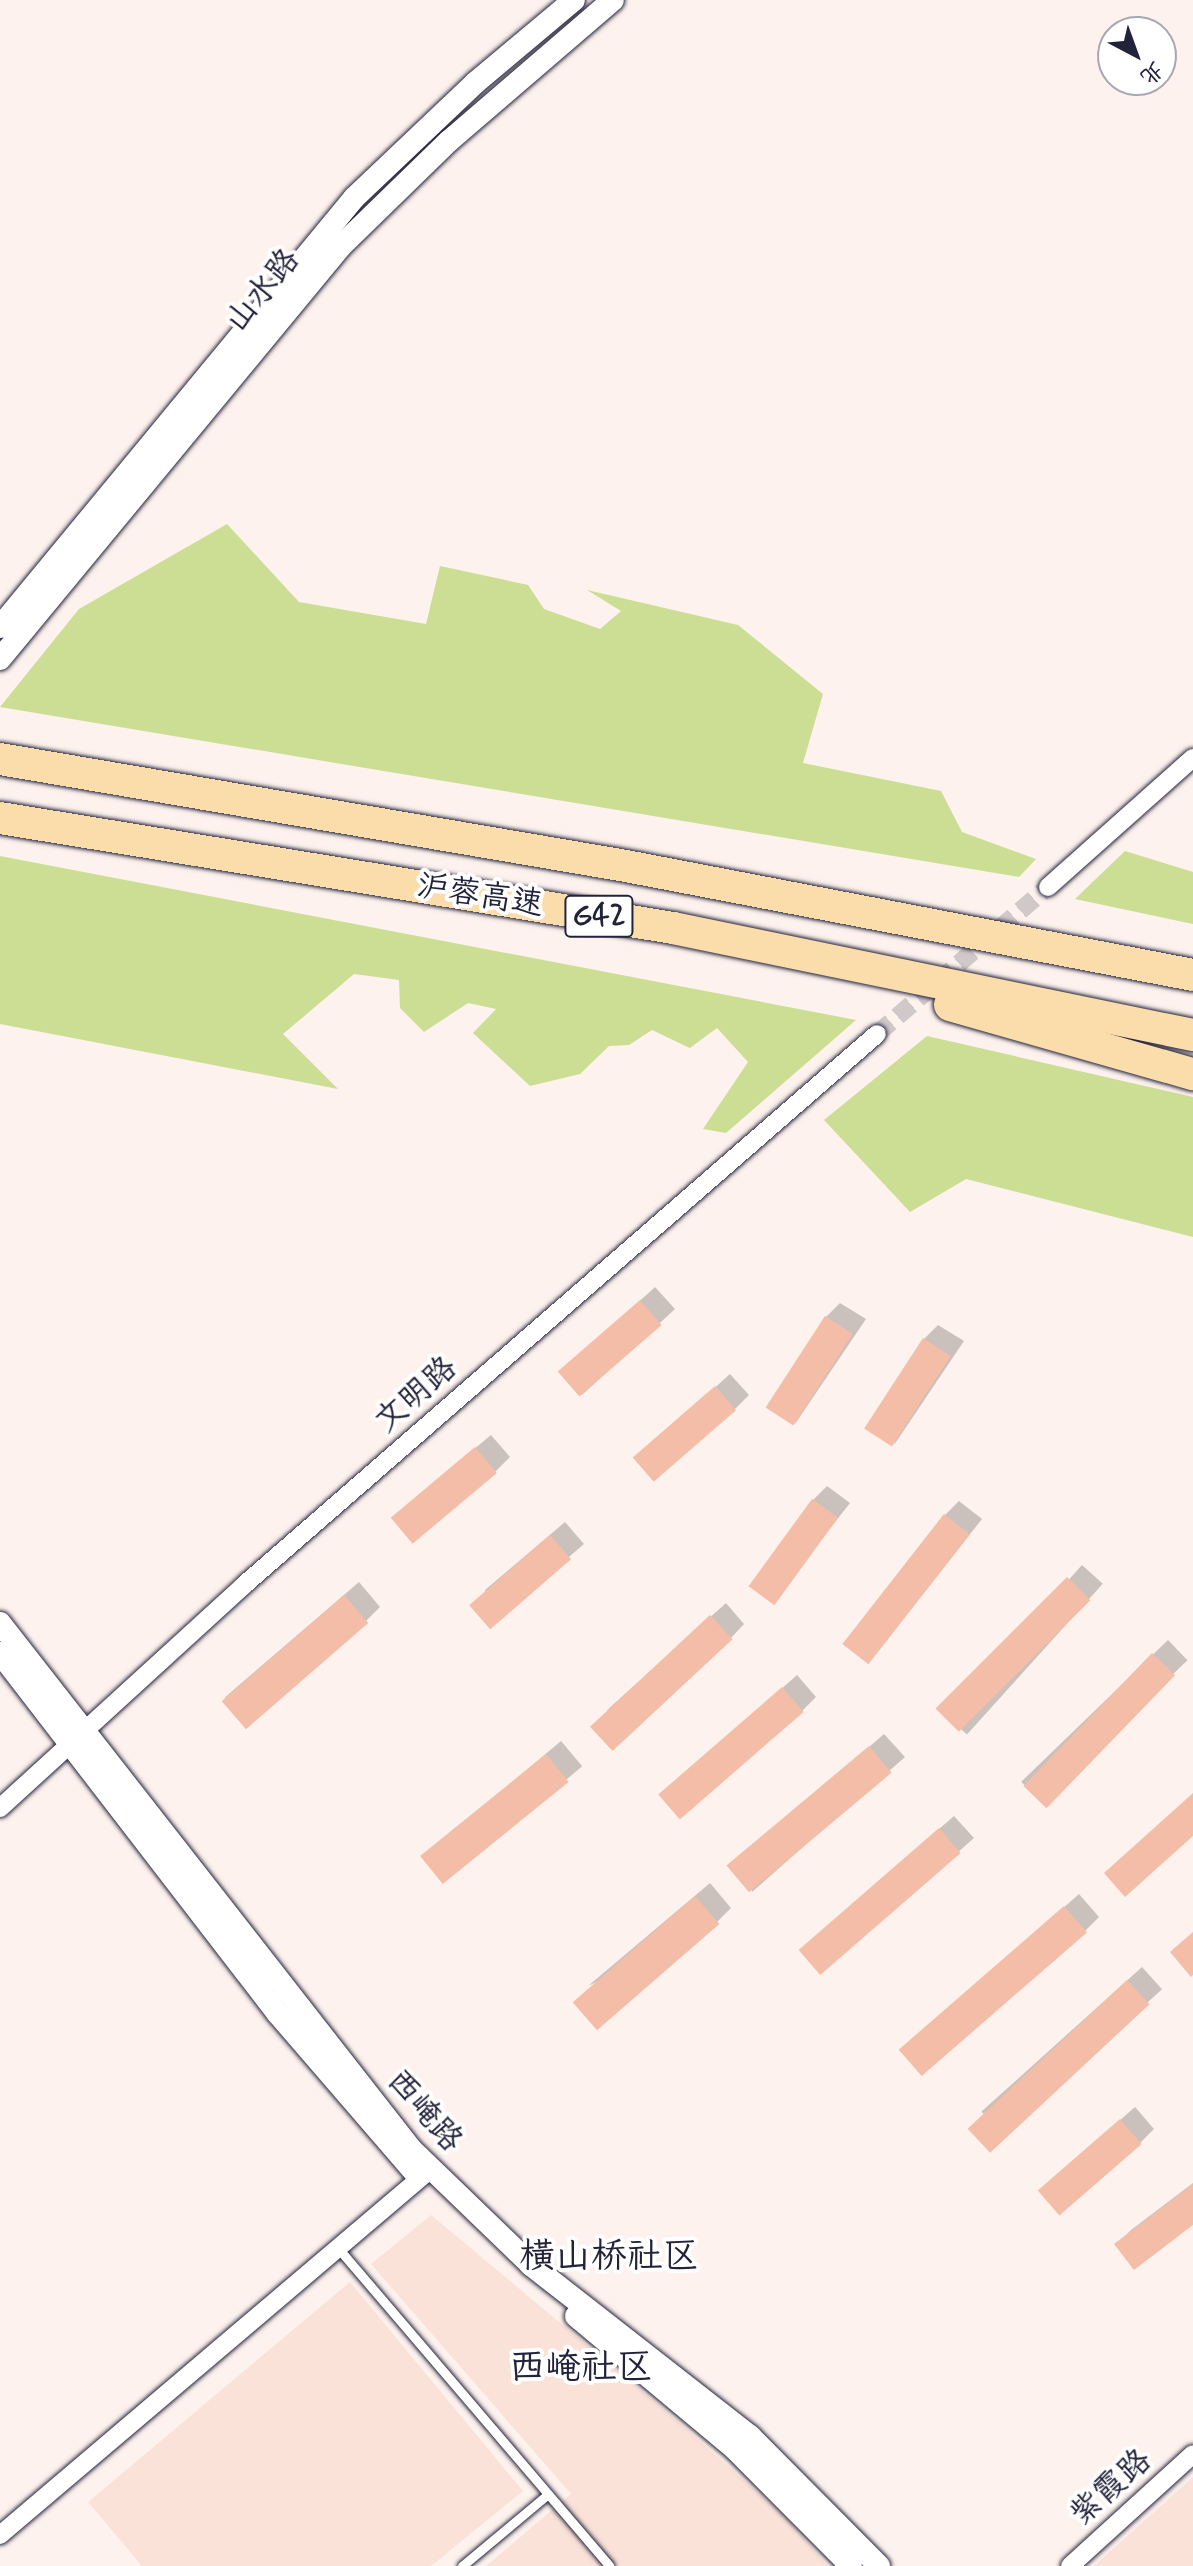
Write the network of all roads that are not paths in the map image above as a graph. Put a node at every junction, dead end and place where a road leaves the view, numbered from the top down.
1 (574, 0) edge
2 (613, 0) edge
3 (0, 627) edge
4 (0, 659) edge
5 (1193, 758) edge
6 (0, 759) edge
7 (0, 818) edge
8 (1048, 887) tunnel mouth
9 (673, 928) junction
10 (1193, 975) edge
11 (877, 1034) tunnel mouth
12 (1193, 1035) edge
13 (1193, 1074) edge
14 (0, 1623) edge
15 (0, 1653) edge
16 (78, 1738) junction
17 (0, 1808) edge
18 (426, 2174) junction
19 (338, 2248) junction
20 (1193, 2454) edge
21 (548, 2494) junction
22 (0, 2535) edge
23 (462, 2566) edge
24 (610, 2566) edge
25 (851, 2566) edge
26 (879, 2566) edge
27 (1070, 2566) edge

1 - 3 street, 山水路
2 - 4 street, 山水路
5 - 8 street
6 - 10 highway, 沪蓉高速 / G42
7 - 9 highway, 沪蓉高速 / G42
9 - 12 highway, 沪蓉高速 / G42
9 - 13 highway
11 - 16 street, 文明路
14 - 16 street, 西崦路
15 - 16 street, 西崦路
16 - 17 street, 文明路
16 - 18 street, 西崦路
18 - 19 street
18 - 25 street, 西崦路
18 - 26 street, 西崦路
19 - 21 lane
19 - 22 street
20 - 27 street, 紫霞路
21 - 23 lane
21 - 24 lane

